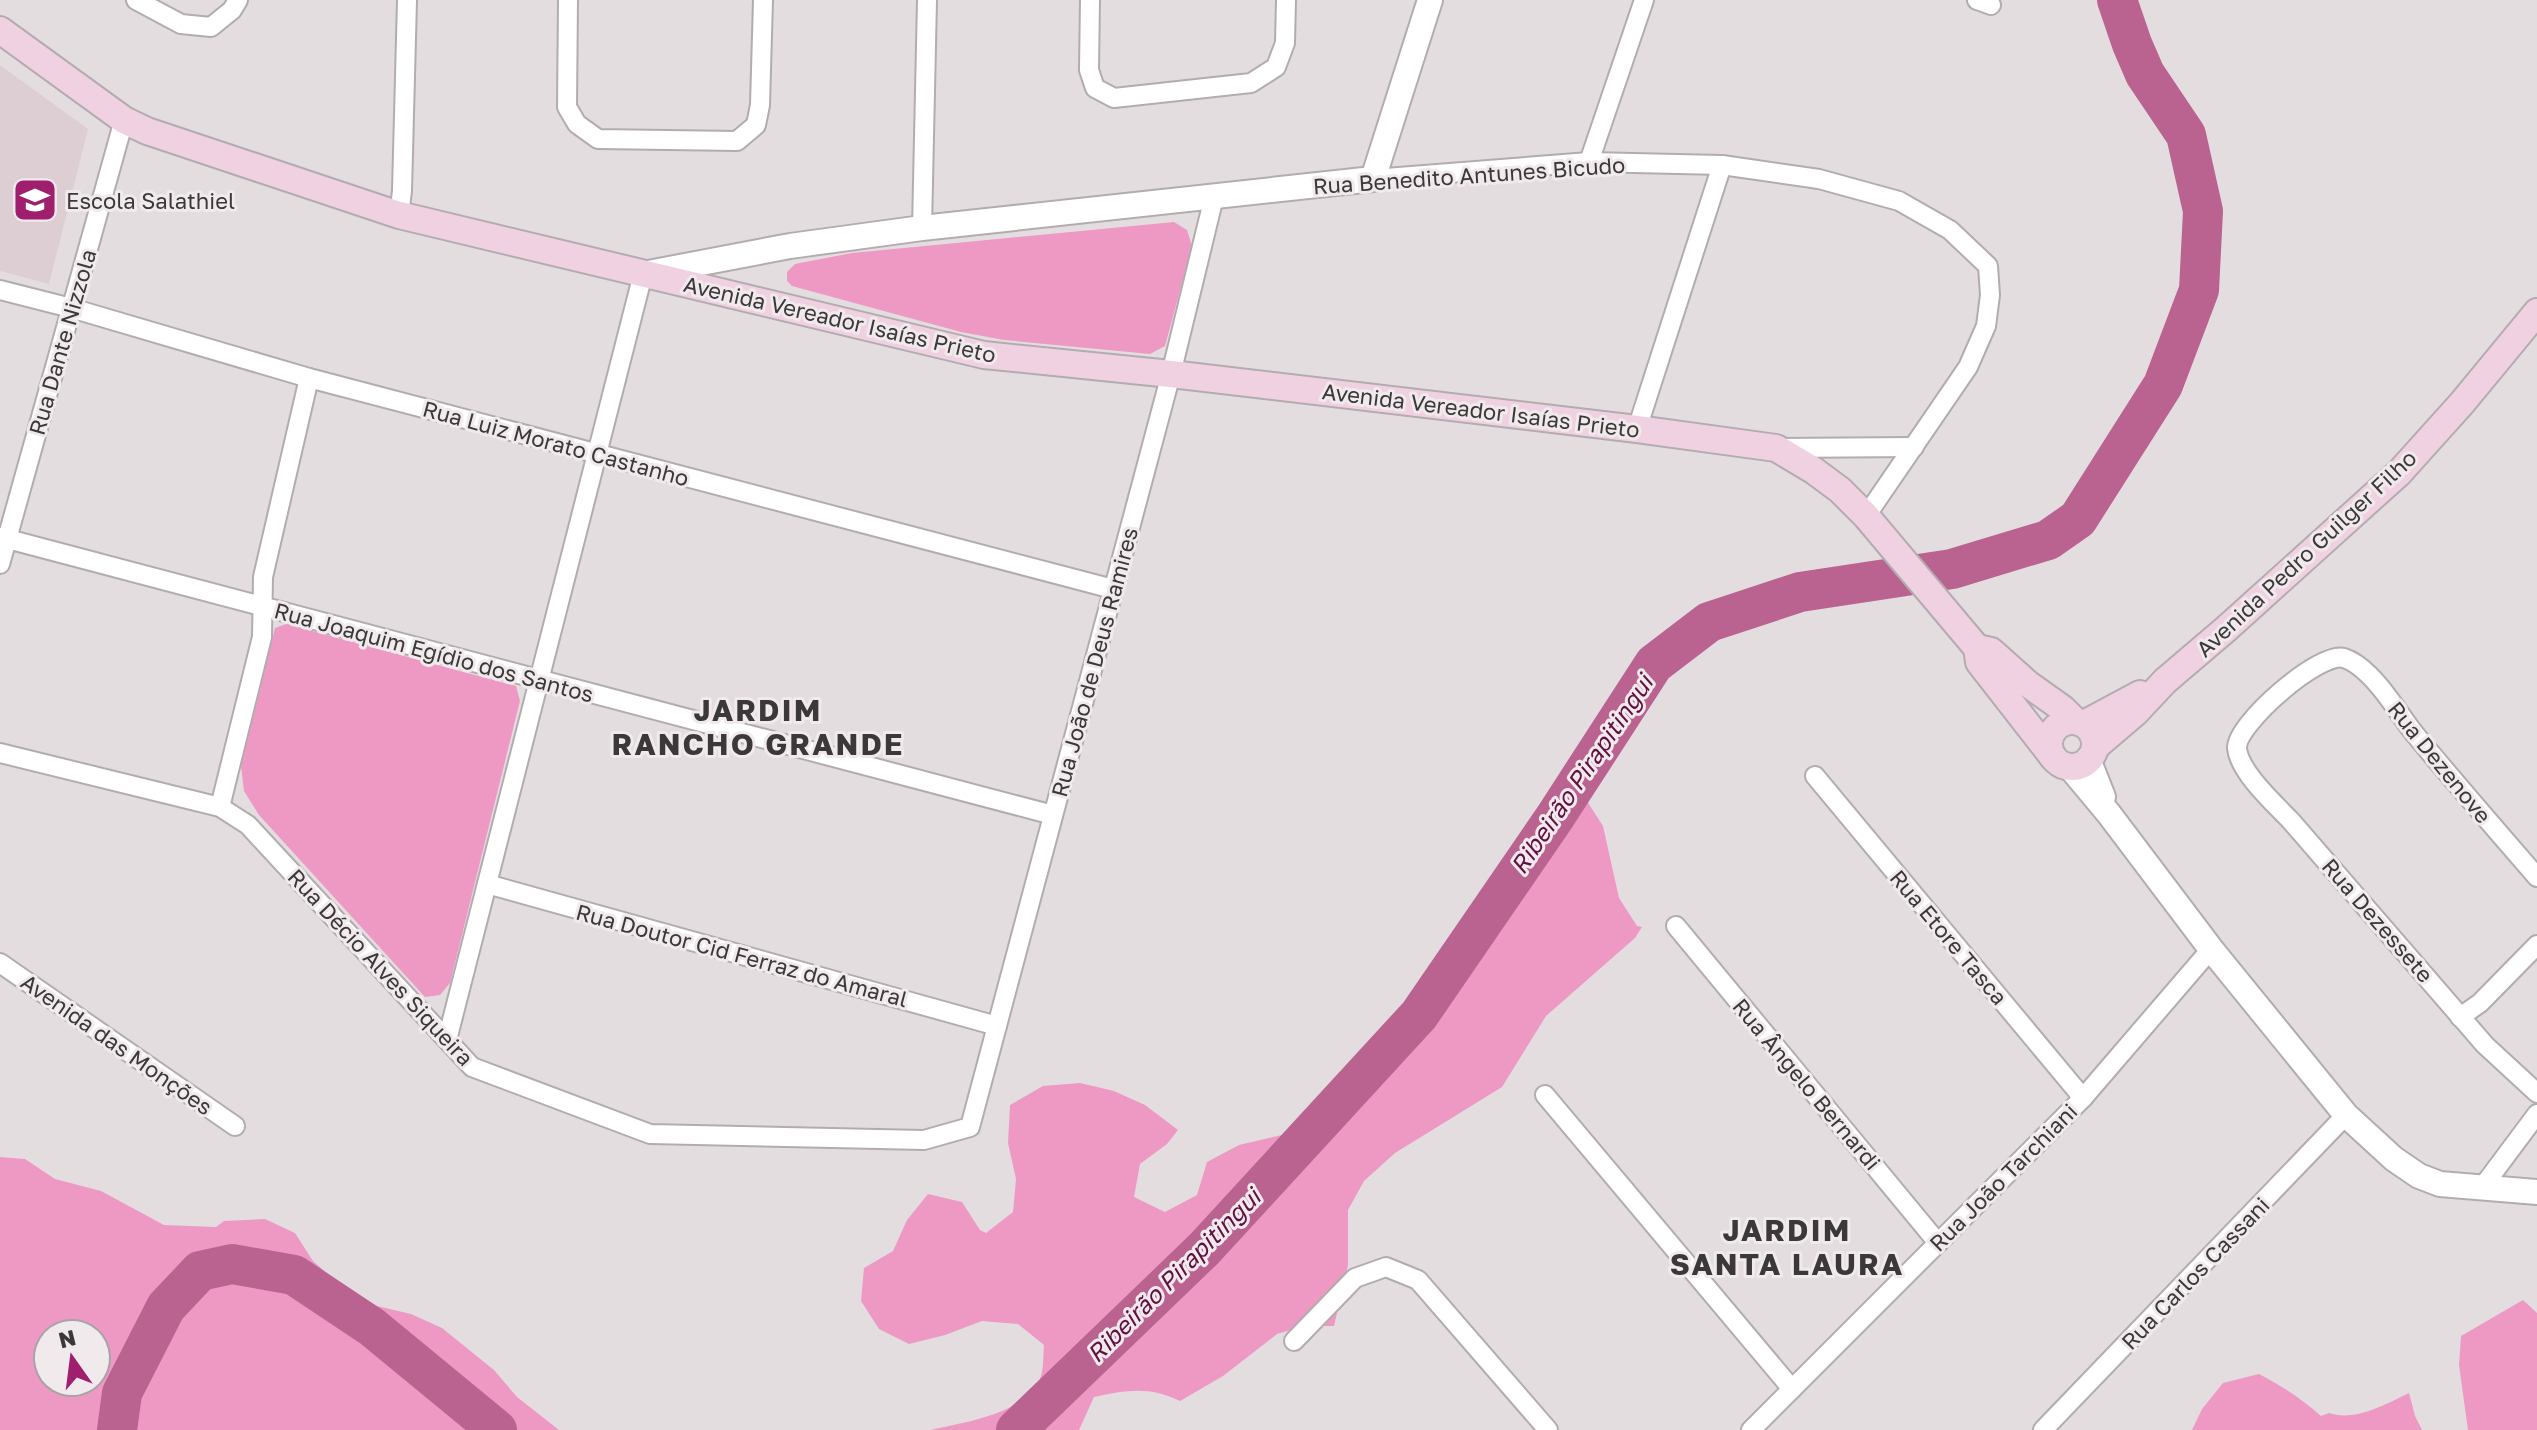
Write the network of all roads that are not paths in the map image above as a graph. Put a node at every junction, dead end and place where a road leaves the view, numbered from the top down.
1 (136, 0) edge
2 (238, 0) edge
3 (407, 0) edge
4 (568, 0) edge
5 (763, 0) edge
6 (927, 0) edge
7 (1090, 0) edge
8 (1286, 0) edge
9 (1430, 0) edge
10 (1644, 0) edge
11 (0, 30) edge
12 (124, 120) junction
13 (1589, 162) junction
14 (1722, 165) junction
15 (1373, 179) junction
16 (1214, 197) junction
17 (399, 215) junction
18 (922, 228) junction
19 (643, 274) junction
20 (0, 290) edge
21 (71, 308) junction
22 (2537, 312) edge
23 (1171, 374) junction
24 (309, 378) junction
25 (1637, 429) junction
26 (1914, 447) junction
27 (1776, 448) junction
28 (598, 454) junction
29 (1872, 524) junction
30 (4, 538) edge
31 (0, 564) edge
32 (1113, 589) junction
33 (264, 607) junction
34 (1971, 641) junction
35 (2336, 657) joint
36 (540, 680) junction
37 (2077, 746) junction
38 (0, 753) edge
39 (1815, 776) dead end
40 (220, 807) junction
41 (1053, 815) junction
42 (2537, 877) edge
43 (487, 884) junction
44 (1676, 926) dead end
45 (2537, 945) edge
46 (2211, 949) junction
47 (0, 963) edge
48 (2460, 1017) junction
49 (997, 1026) junction
50 (447, 1040) junction
51 (2537, 1093) edge
52 (1545, 1095) dead end
53 (2083, 1098) junction
54 (2537, 1114) edge
55 (2346, 1115) junction
56 (235, 1126) dead end
57 (970, 1127) joint
58 (2481, 1189) junction
59 (2537, 1192) edge
60 (1938, 1243) junction
61 (1294, 1341) dead end
62 (1792, 1389) junction
63 (1548, 1430) edge
64 (1751, 1430) edge
65 (2043, 1430) edge

1 - 2 street
3 - 17 street
4 - 5 street
6 - 18 street
7 - 8 street
9 - 15 street
10 - 13 street
11 - 12 main road, Avenida Vereador Isaías Prieto
12 - 17 main road, Avenida Vereador Isaías Prieto
12 - 21 street, Rua Dante Nizzola
13 - 14 street, Rua Benedito Antunes Bicudo
13 - 15 street, Rua Benedito Antunes Bicudo
14 - 25 street
14 - 26 street, Rua Benedito Antunes Bicudo
15 - 16 street, Rua Benedito Antunes Bicudo
16 - 18 street, Rua Benedito Antunes Bicudo
16 - 23 street, Rua João de Deus Ramires
17 - 19 main road, Avenida Vereador Isaías Prieto
18 - 19 street, Rua Benedito Antunes Bicudo
19 - 23 main road, Avenida Vereador Isaías Prieto
19 - 28 street
20 - 21 street, Rua Luiz Morato Castanho
21 - 24 street, Rua Luiz Morato Castanho
21 - 30 street, Rua Dante Nizzola
22 - 37 main road, Avenida Pedro Guilger Filho
23 - 25 main road, Avenida Vereador Isaías Prieto
23 - 32 street, Rua João de Deus Ramires
24 - 28 street, Rua Luiz Morato Castanho
24 - 33 street
25 - 27 main road, Avenida Vereador Isaías Prieto
26 - 27 street, Avenida Vereador Isaías Prieto
26 - 29 street, Rua Benedito Antunes Bicudo
27 - 29 main road, Avenida Vereador Isaías Prieto
28 - 32 street, Rua Luiz Morato Castanho
28 - 36 street
29 - 34 main road, Avenida Vereador Isaías Prieto
30 - 31 street, Rua Dante Nizzola
30 - 33 street, Rua Joaquim Egídio dos Santos
32 - 41 street, Rua João de Deus Ramires
33 - 36 street, Rua Joaquim Egídio dos Santos
33 - 40 street
34 - 37 main road, Avenida Vereador Isaías Prieto
34 - 37 main road, Avenida Vereador Isaías Prieto
35 - 42 street, Rua Dezenove
35 - 48 street, Rua Dezessete
36 - 41 street, Rua Joaquim Egídio dos Santos
36 - 43 street
37 - 46 street
38 - 40 street, Rua Décio Alves Siqueira
39 - 53 street, Rua Etore Tasca
40 - 50 street, Rua Décio Alves Siqueira
41 - 49 street, Rua João de Deus Ramires
43 - 49 street, Rua Doutor Cid Ferraz do Amaral
43 - 50 street
44 - 60 street, Rua Ângelo Bernardi
45 - 48 street
46 - 53 street, Rua João Tarchiani
46 - 55 street
47 - 56 street, Avenida das Monções
48 - 51 street, Rua Dezessete
49 - 57 street, Rua João de Deus Ramires
50 - 57 street, Rua Décio Alves Siqueira
52 - 62 street
53 - 60 street, Rua João Tarchiani
54 - 58 street
55 - 58 street
55 - 65 street, Rua Carlos Cassani
58 - 59 street
60 - 62 street, Rua João Tarchiani
61 - 63 street
62 - 64 street, Rua João Tarchiani

